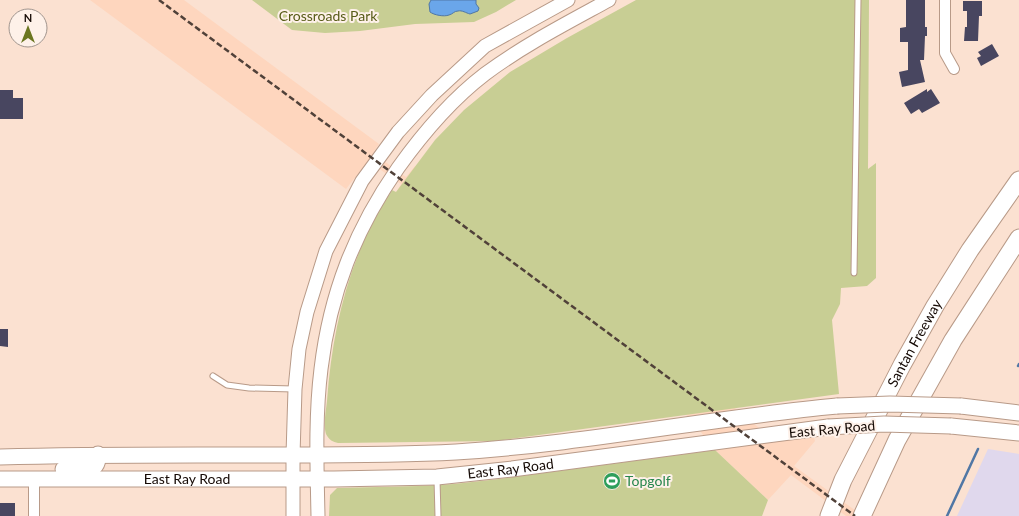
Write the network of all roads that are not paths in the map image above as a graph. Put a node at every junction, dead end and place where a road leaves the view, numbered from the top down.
1 (568, 0) edge
2 (609, 0) edge
3 (858, 0) edge
4 (945, 0) edge
5 (954, 69) dead end
6 (1019, 180) edge
7 (1019, 238) edge
8 (854, 273) dead end
9 (213, 376) dead end
10 (295, 389) junction
11 (1019, 413) edge
12 (1019, 433) edge
13 (98, 454) junction
14 (293, 455) junction
15 (317, 455) junction
16 (0, 457) edge
17 (437, 477) junction
18 (293, 478) junction
19 (317, 478) junction
20 (0, 479) edge
21 (34, 479) junction
22 (34, 516) edge
23 (293, 516) edge
24 (318, 516) edge
25 (438, 516) edge
26 (829, 516) edge
27 (862, 516) edge

1 - 10 main road
2 - 15 main road
3 - 8 lane
4 - 5 street
6 - 26 highway, Santan Freeway
7 - 27 highway
9 - 10 lane
10 - 14 main road
11 - 15 main road, East Ray Road, bridge
12 - 17 main road, East Ray Road, bridge
13 - 14 main road, East Ray Road
13 - 16 main road, East Ray Road
13 - 21 main road
14 - 15 main road, East Ray Road
14 - 18 main road
15 - 19 main road
17 - 19 main road, East Ray Road
17 - 25 lane
18 - 19 main road, East Ray Road
18 - 21 main road, East Ray Road
18 - 23 main road
19 - 24 main road
20 - 21 main road, East Ray Road
21 - 22 street

